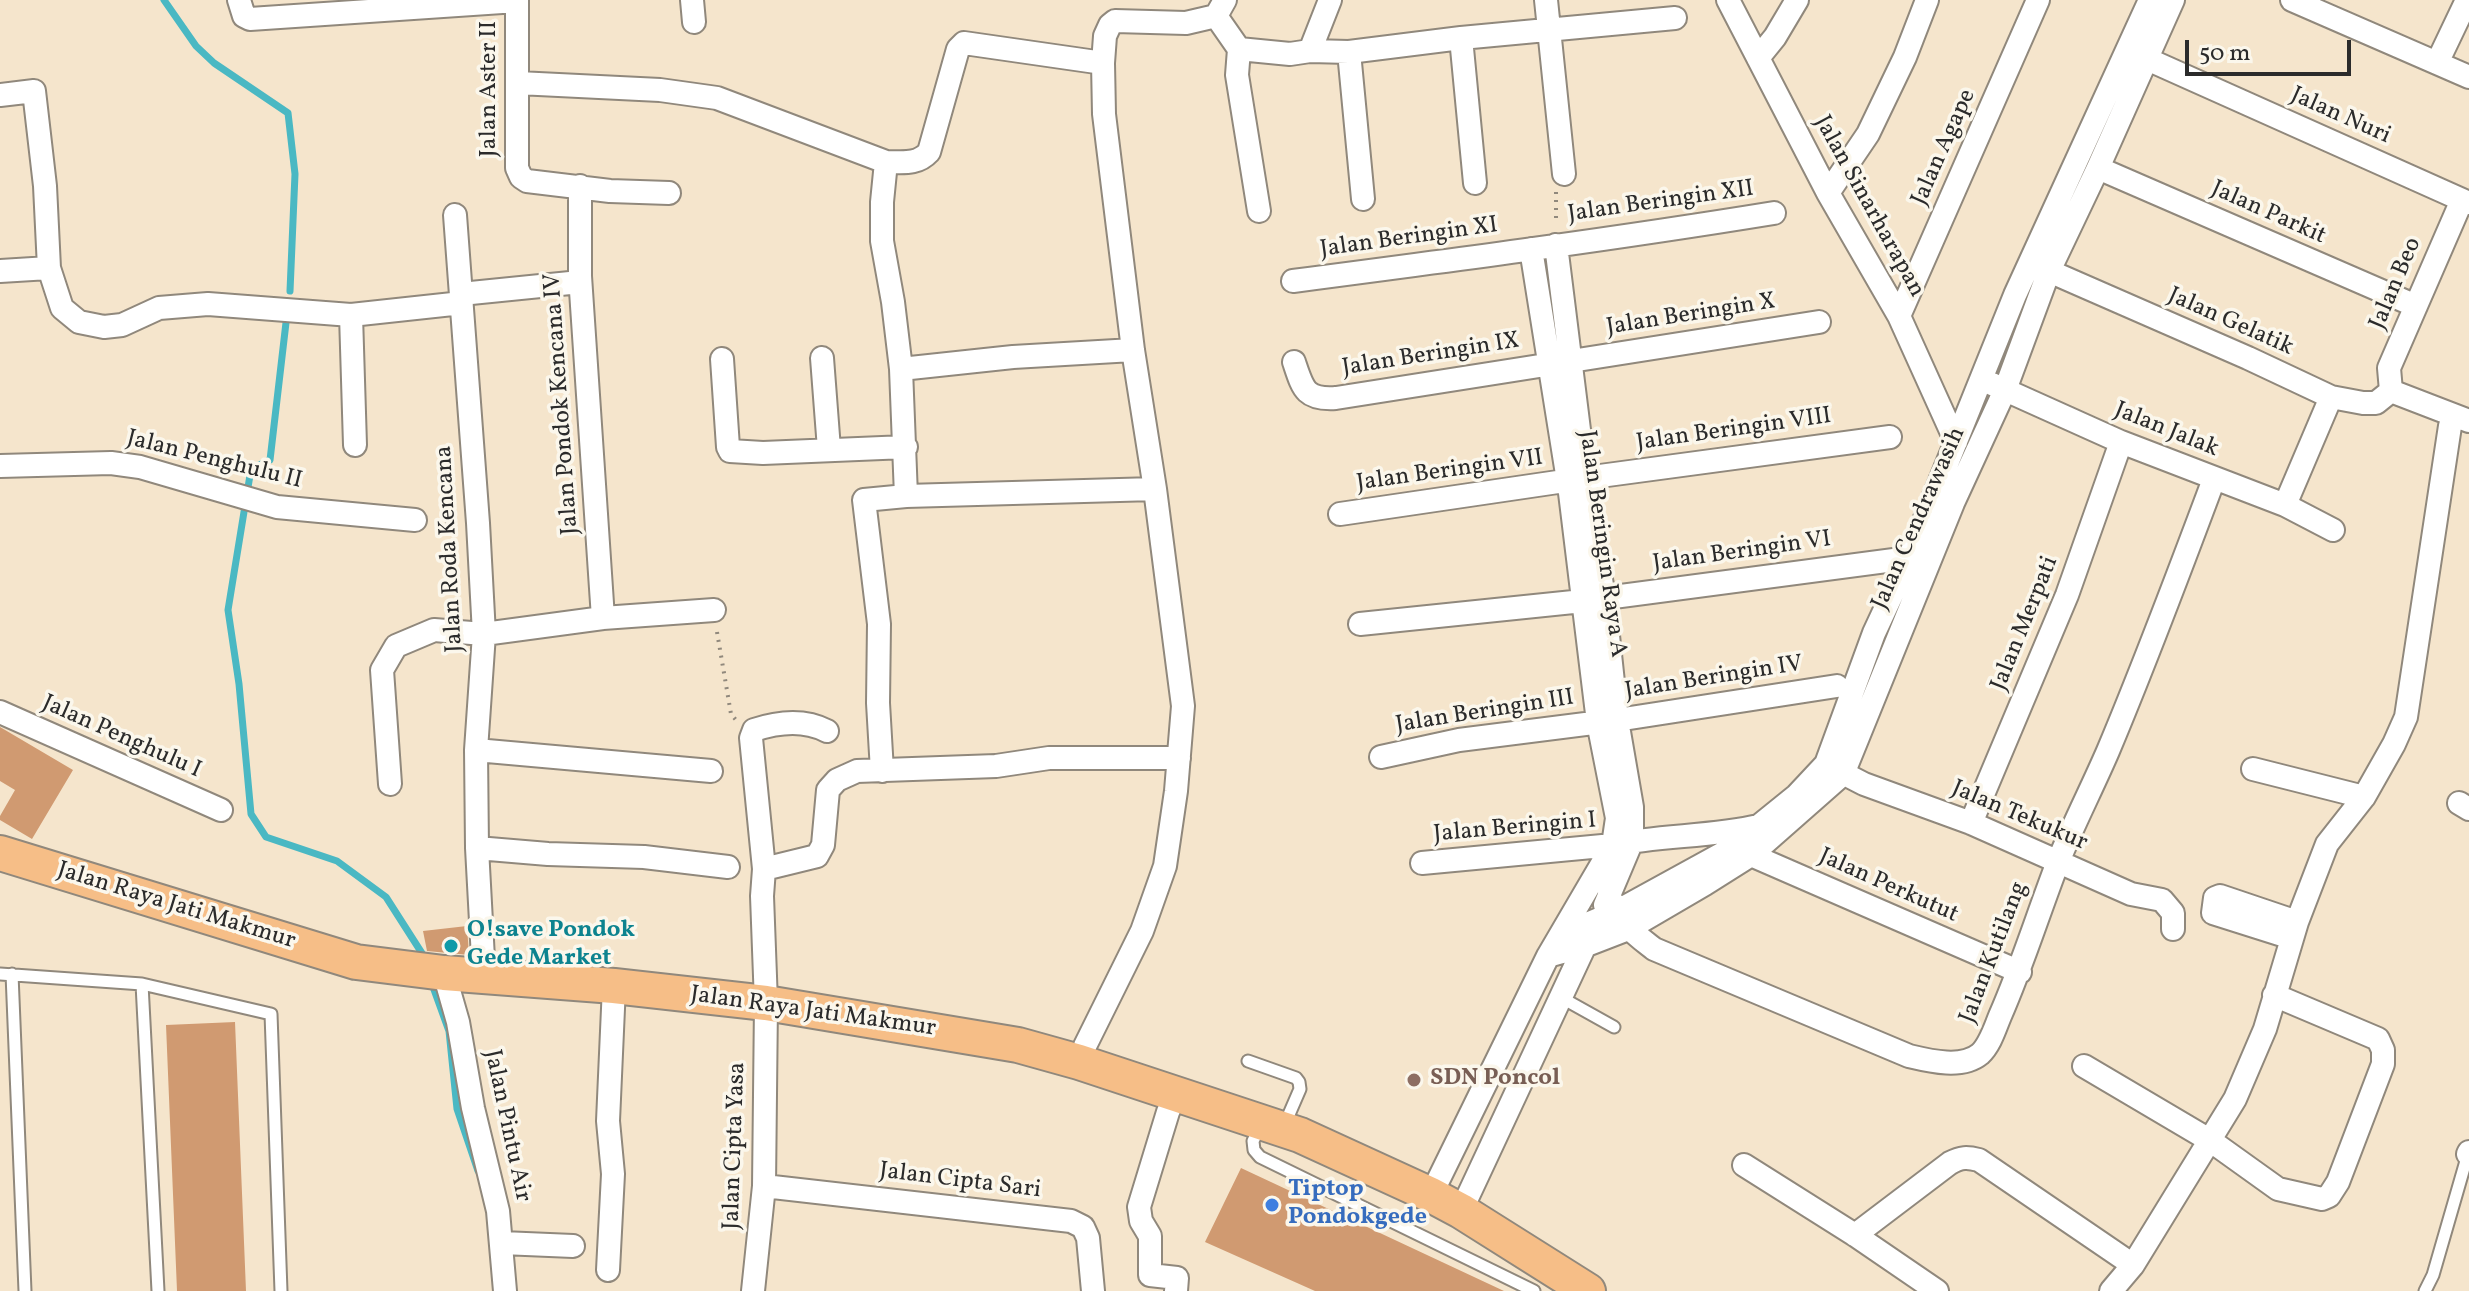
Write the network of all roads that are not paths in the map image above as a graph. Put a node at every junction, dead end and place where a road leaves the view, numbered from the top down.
1 (239, 0) edge
2 (1330, 0) edge
3 (1546, 0) edge
4 (1728, 0) edge
5 (1797, 0) edge
6 (1927, 0) edge
7 (2038, 0) edge
8 (2150, 0) edge
9 (2173, 0) edge
10 (2292, 0) edge
11 (2467, 0) edge
12 (517, 1) edge
13 (396, 4) edge
14 (1220, 8) edge
15 (1675, 18) dead end
16 (1548, 29) junction
17 (1461, 38) junction
18 (1239, 49) junction
19 (1310, 51) junction
20 (1349, 52) junction
21 (1758, 58) junction
22 (2147, 59) junction
23 (1103, 63) junction
24 (2437, 63) junction
25 (2469, 77) edge
26 (518, 83) junction
27 (0, 95) edge
28 (886, 162) junction
29 (2098, 168) junction
30 (1564, 174) road end
31 (1475, 183) dead end
32 (580, 186) junction
33 (669, 193) dead end
34 (1828, 193) junction
35 (1363, 199) dead end
36 (2466, 201) edge
37 (1259, 211) dead end
38 (1774, 213) dead end
39 (455, 215) dead end
40 (1556, 245) junction
41 (1531, 249) junction
42 (49, 268) junction
43 (0, 271) edge
44 (2049, 271) junction
45 (1293, 281) dead end
46 (580, 282) junction
47 (462, 299) junction
48 (2416, 306) junction
49 (351, 315) junction
50 (1899, 316) junction
51 (1819, 322) dead end
52 (1133, 350) junction
53 (822, 358) dead end
54 (722, 359) dead end
55 (1294, 362) dead end
56 (1560, 362) junction
57 (901, 369) junction
58 (1981, 379) junction
59 (2005, 390) junction
60 (2391, 391) junction
61 (2331, 397) junction
62 (2459, 423) edge
63 (1890, 437) dead end
64 (2121, 442) junction
65 (355, 445) dead end
66 (1954, 446) junction
67 (906, 447) junction
68 (829, 449) junction
69 (1973, 462) junction
70 (0, 466) edge
71 (2214, 479) junction
72 (1576, 480) junction
73 (1155, 489) junction
74 (906, 496) junction
75 (2285, 505) junction
76 (1340, 514) dead end
77 (415, 520) road end
78 (2333, 530) dead end
79 (1909, 558) junction
80 (1593, 600) junction
81 (714, 610) road end
82 (603, 618) junction
83 (1360, 624) dead end
84 (484, 634) junction
85 (1837, 686) dead end
86 (0, 712) edge
87 (1607, 721) junction
88 (827, 731) dead end
89 (476, 750) junction
90 (1381, 757) dead end
91 (1179, 758) junction
92 (1834, 769) junction
93 (2253, 769) dead end
94 (711, 771) dead end
95 (882, 771) junction
96 (390, 784) dead end
97 (2364, 797) junction
98 (221, 810) dead end
99 (1971, 823) junction
100 (1763, 825) junction
101 (1622, 843) junction
102 (477, 848) junction
103 (1746, 848) junction
104 (0, 853) edge
105 (0, 860) edge
106 (2058, 862) junction
107 (1422, 863) dead end
108 (728, 867) dead end
109 (764, 869) junction
110 (1613, 914) junction
111 (2173, 929) dead end
112 (1561, 935) junction
113 (1584, 946) junction
114 (1548, 956) junction
115 (2020, 972) junction
116 (444, 973) junction
117 (6, 974) edge
118 (484, 977) junction
119 (142, 984) junction
120 (614, 986) junction
121 (2274, 995) junction
122 (1562, 998) junction
123 (766, 1003) junction
124 (1614, 1027) dead end
125 (1248, 1061) dead end
126 (1079, 1062) junction
127 (2084, 1066) dead end
128 (1176, 1093) junction
129 (1273, 1125) junction
130 (2211, 1141) junction
131 (2469, 1153) edge
132 (1744, 1165) dead end
133 (764, 1186) junction
134 (1431, 1195) junction
135 (1461, 1211) junction
136 (1855, 1235) junction
137 (502, 1243) junction
138 (573, 1246) dead end
139 (2133, 1265) junction
140 (608, 1270) dead end
141 (1538, 1282) edge
142 (759, 1290) edge
143 (25, 1291) edge
144 (158, 1291) edge
145 (281, 1291) edge
146 (505, 1291) edge
147 (1093, 1291) edge
148 (1176, 1291) edge
149 (1588, 1291) edge
150 (1937, 1291) edge
151 (2111, 1291) edge
152 (2425, 1291) edge

1 - 13 street
2 - 19 street
3 - 16 street
4 - 21 street, Jalan Sinarharapan
5 - 21 street
6 - 34 street
7 - 50 street, Jalan Agape
8 - 58 street, Jalan Cendrawasih
9 - 22 street, Jalan Cendrawasih
10 - 24 street
11 - 24 street
12 - 13 street
12 - 26 street, Jalan Aster II
14 - 18 street
14 - 23 street
15 - 16 street
16 - 17 street
16 - 30 street
17 - 20 street
17 - 31 street
18 - 19 street
18 - 37 street
19 - 20 street
20 - 35 street
21 - 34 street, Jalan Sinarharapan
22 - 29 street, Jalan Cendrawasih
22 - 36 street, Jalan Nuri
23 - 28 street
23 - 52 street
24 - 25 street
26 - 28 street
26 - 32 street, Jalan Aster II
27 - 42 street
28 - 57 street
29 - 44 street, Jalan Cendrawasih
29 - 48 street, Jalan Parkit
32 - 33 street
32 - 46 street, Jalan Pondok Kencana IV
34 - 50 street, Jalan Sinarharapan
36 - 48 street, Jalan Beo
38 - 40 street, Jalan Beringin XII
39 - 47 street, Jalan Roda Kencana
40 - 41 street, Jalan Beringin XII
40 - 56 street
41 - 45 street, Jalan Beringin XI
41 - 56 street
42 - 43 street
42 - 49 street
44 - 59 street, Jalan Cendrawasih
44 - 61 street, Jalan Gelatik
46 - 47 street
46 - 82 street, Jalan Pondok Kencana IV
47 - 49 street
47 - 84 street, Jalan Roda Kencana
48 - 60 street, Jalan Beo
49 - 65 street
50 - 66 street, Jalan Sinarharapan
51 - 56 street, Jalan Beringin X
52 - 57 street
52 - 73 street
53 - 68 street
54 - 68 street
55 - 56 street, Jalan Beringin IX
56 - 72 street
57 - 67 street
58 - 59 street, Jalan Jalak
58 - 66 street, Jalan Cendrawasih
59 - 64 street, Jalan Jalak
59 - 69 street, Jalan Cendrawasih
60 - 61 street, Jalan Gelatik
60 - 62 street
61 - 75 street
62 - 97 street
63 - 72 street, Jalan Beringin VIII
64 - 71 street, Jalan Jalak
64 - 99 street, Jalan Merpati
66 - 69 street
66 - 79 street, Jalan Cendrawasih
67 - 68 street
67 - 74 street
69 - 92 street, Jalan Cendrawasih
70 - 77 street, Jalan Penghulu II
71 - 75 street, Jalan Jalak
71 - 106 street, Jalan Kutilang
72 - 76 street, Jalan Beringin VII
72 - 80 street
73 - 74 street
73 - 91 street
74 - 95 street
75 - 78 street, Jalan Jalak
79 - 80 street, Jalan Beringin VI
79 - 92 street, Jalan Cendrawasih
80 - 83 street
80 - 87 street
81 - 82 street
82 - 84 street
84 - 89 street, Jalan Roda Kencana
84 - 96 street
85 - 87 street, Jalan Beringin IV
86 - 98 street, Jalan Penghulu I
87 - 90 street, Jalan Beringin III
87 - 101 street
88 - 109 street, Jalan Cipta Yasa
89 - 94 street
89 - 102 street, Jalan Roda Kencana
91 - 95 street
91 - 126 street
92 - 99 street, Jalan Tekukur
92 - 100 street, Jalan Cendrawasih
92 - 103 street, Jalan Cendrawasih
93 - 97 street
95 - 109 street
97 - 121 street
99 - 106 street, Jalan Tekukur
100 - 101 street, Jalan Beringin I
100 - 103 street, Jalan Cendrawasih
101 - 107 street, Jalan Beringin I
101 - 110 street
101 - 112 street
102 - 108 street
102 - 118 street, Jalan Roda Kencana
103 - 110 street, Jalan Cendrawasih
103 - 115 street, Jalan Perkutut
104 - 105 lane
104 - 116 main road, Jalan Raya Jati Makmur
106 - 111 street, Jalan Tekukur
106 - 115 street, Jalan Kutilang
109 - 123 street, Jalan Cipta Yasa
110 - 112 street, Jalan Cendrawasih
110 - 113 street, Jalan Cendrawasih
110 - 115 street, Jalan Kutilang
112 - 114 street
113 - 114 street, Jalan Cendrawasih
113 - 122 street
114 - 134 street
116 - 118 main road, Jalan Raya Jati Makmur
116 - 137 street, Jalan Pintu Air
117 - 119 lane
117 - 143 lane
118 - 120 main road, Jalan Raya Jati Makmur
119 - 144 lane
119 - 145 lane
120 - 123 main road, Jalan Raya Jati Makmur
120 - 140 street
121 - 130 street
121 - 130 street
122 - 124 lane
122 - 135 street
123 - 126 main road, Jalan Raya Jati Makmur
123 - 133 street, Jalan Cipta Yasa
125 - 129 lane
126 - 128 main road, Jalan Raya Jati Makmur
127 - 130 street
128 - 129 main road, Jalan Raya Jati Makmur
128 - 148 street
129 - 134 main road, Jalan Raya Jati Makmur
129 - 141 lane
130 - 139 street
131 - 152 lane
132 - 136 street
133 - 142 street, Jalan Cipta Yasa
133 - 147 street, Jalan Cipta Sari
134 - 135 main road, Jalan Raya Jati Makmur
135 - 141 main road, Jalan Raya Jati Makmur
136 - 139 street
136 - 150 street
137 - 138 street
137 - 146 street, Jalan Pintu Air
139 - 151 street
141 - 149 main road, Jalan Raya Jati Makmur

